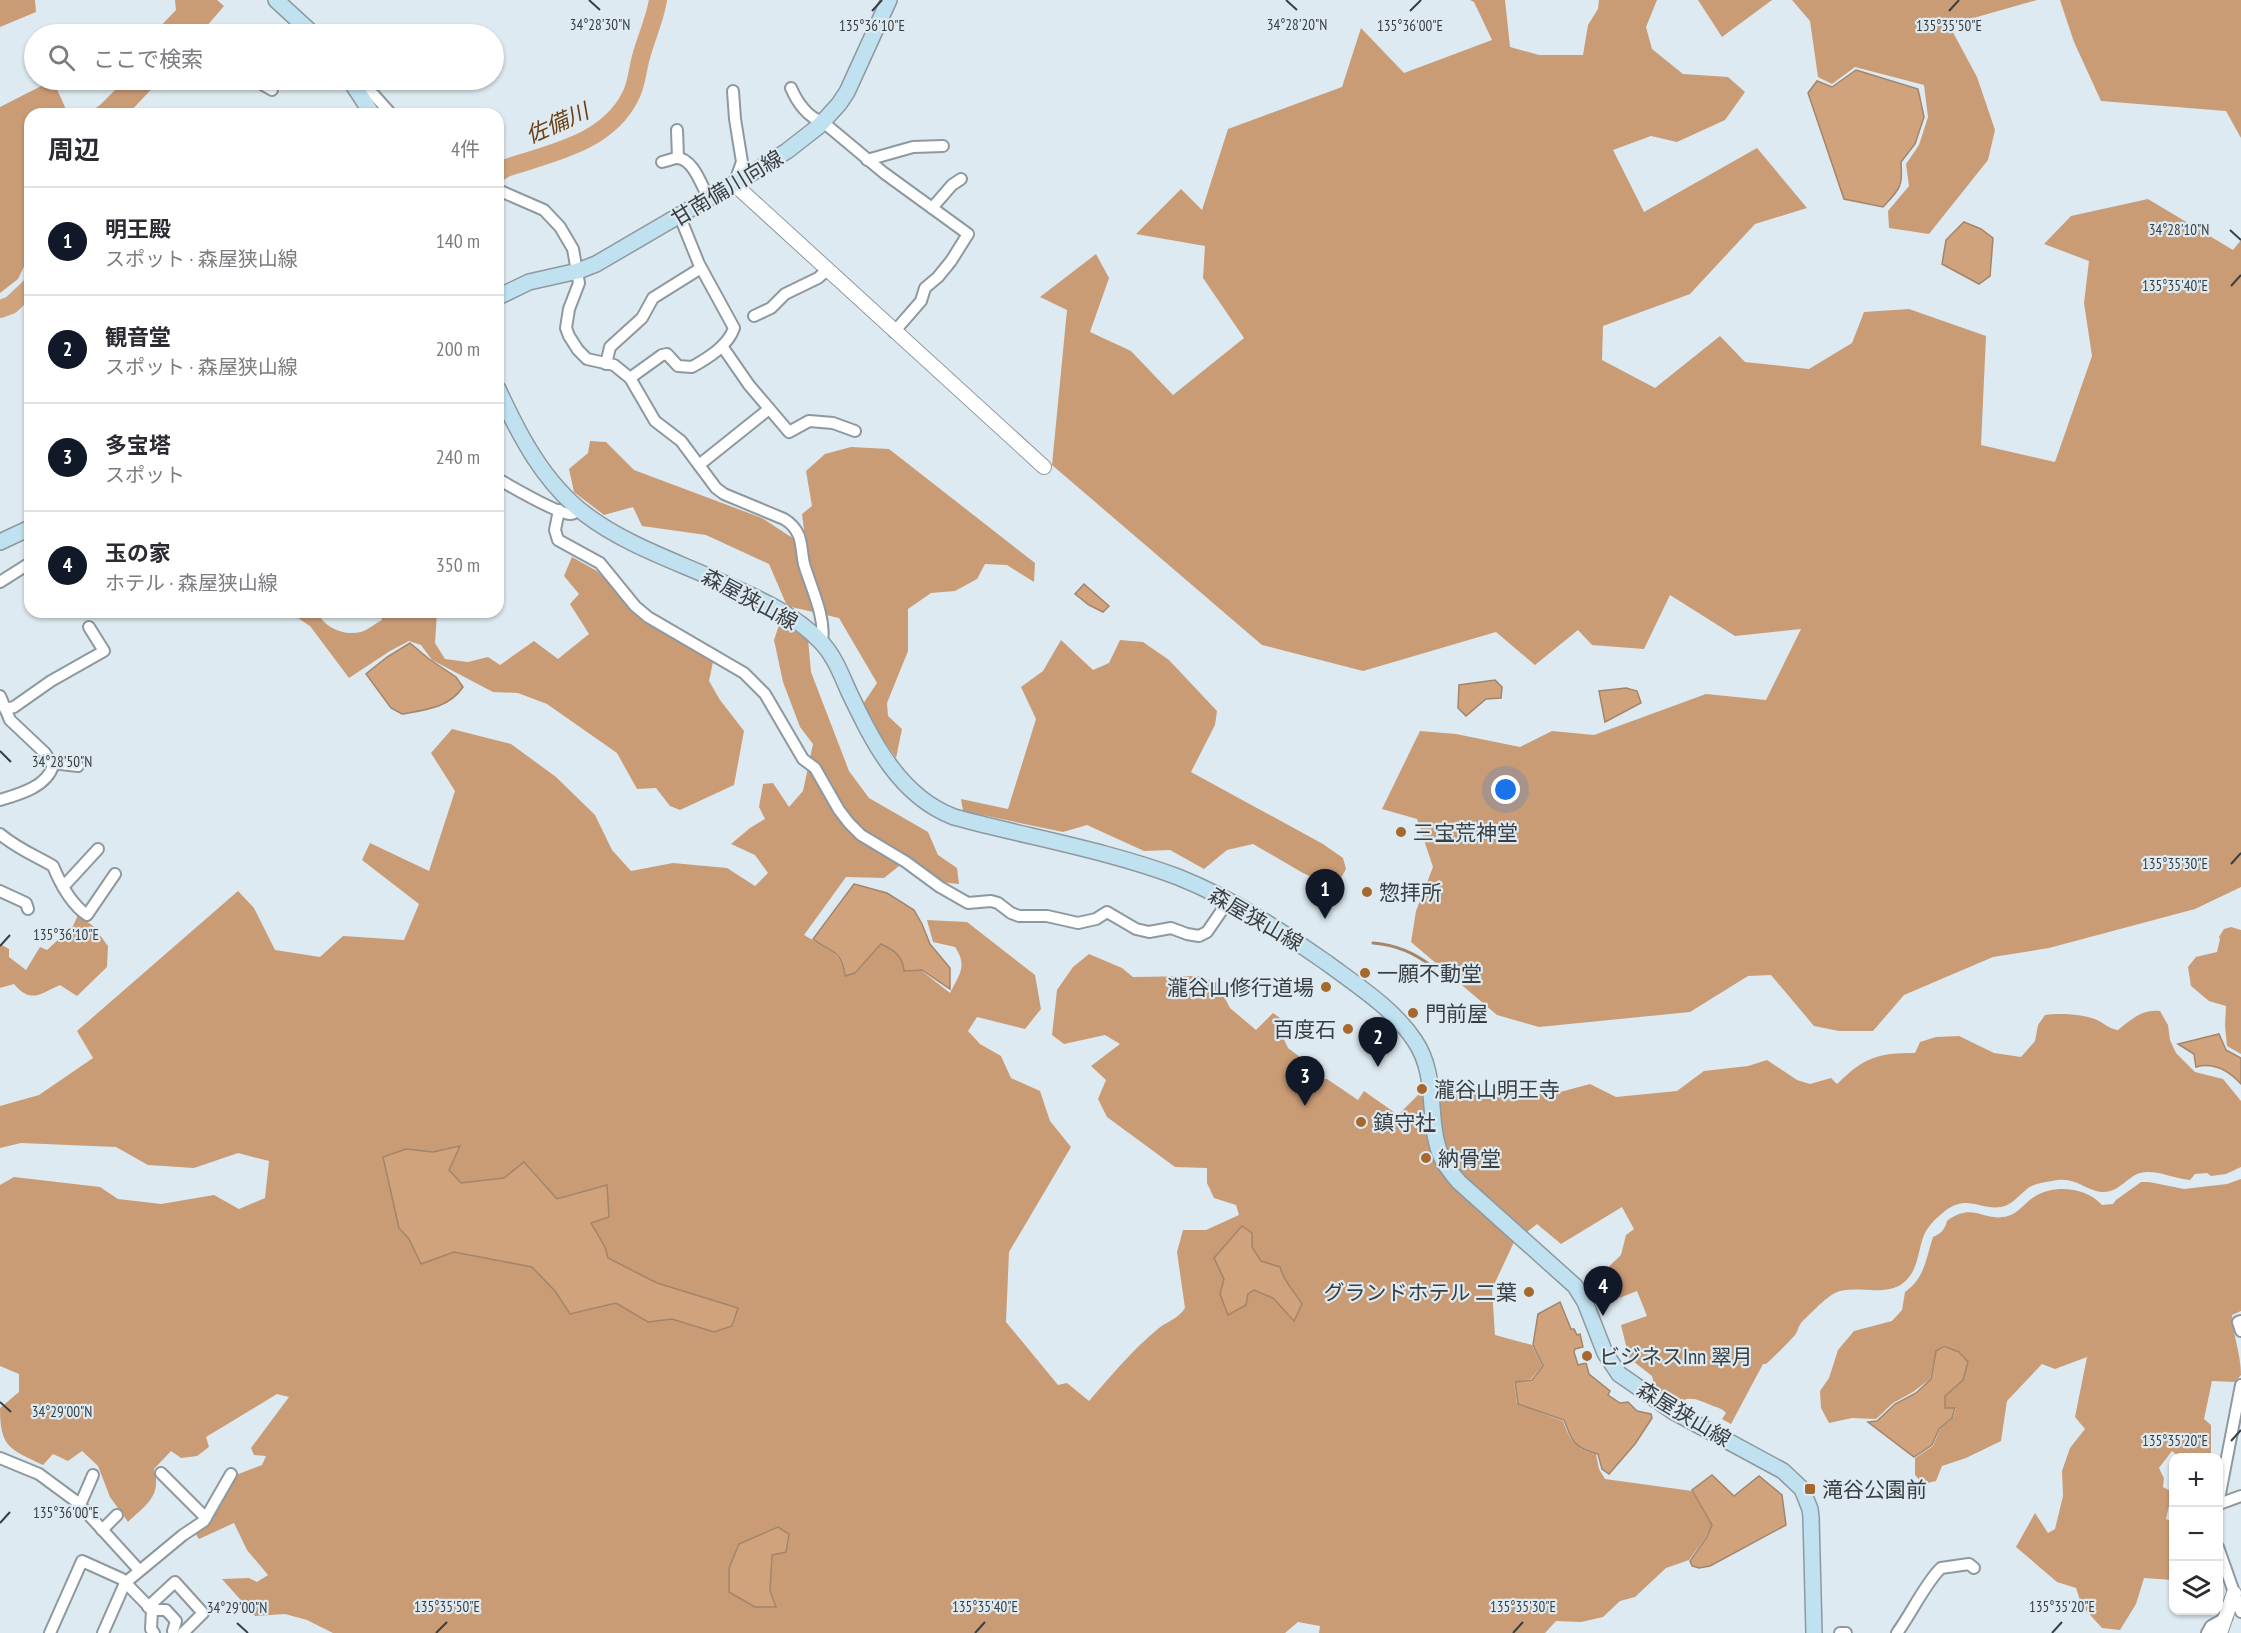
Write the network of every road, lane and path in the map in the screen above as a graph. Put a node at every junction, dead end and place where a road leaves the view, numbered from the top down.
1 (276, 0) edge
2 (889, 0) edge
3 (302, 24) edge
4 (791, 88) dead end
5 (357, 90) edge
6 (366, 90) edge
7 (733, 91) dead end
8 (368, 108) edge
9 (385, 108) edge
10 (823, 122) junction
11 (677, 130) dead end
12 (943, 146) dead end
13 (678, 158) junction
14 (867, 160) junction
15 (662, 162) dead end
16 (960, 179) dead end
17 (734, 184) junction
18 (504, 193) edge
19 (709, 199) junction
20 (932, 208) junction
21 (680, 217) junction
22 (701, 268) junction
23 (827, 270) junction
24 (578, 271) junction
25 (504, 294) edge
26 (754, 316) dead end
27 (894, 332) junction
28 (722, 346) junction
29 (606, 364) junction
30 (630, 378) junction
31 (504, 402) edge
32 (770, 409) junction
33 (855, 431) dead end
34 (699, 465) junction
35 (1044, 467) dead end
36 (504, 482) edge
37 (578, 509) junction
38 (559, 510) junction
39 (24, 531) edge
40 (0, 542) edge
41 (24, 567) edge
42 (0, 582) edge
43 (89, 627) dead end
44 (822, 642) junction
45 (0, 696) edge
46 (5, 709) junction
47 (52, 763) junction
48 (78, 766) dead end
49 (0, 800) edge
50 (0, 834) edge
51 (98, 849) dead end
52 (115, 874) dead end
53 (63, 887) junction
54 (0, 891) edge
55 (1229, 900) junction
56 (28, 909) dead end
57 (2241, 1321) edge
58 (2241, 1331) edge
59 (2241, 1385) edge
60 (0, 1458) edge
61 (161, 1473) dead end
62 (231, 1474) dead end
63 (93, 1475) dead end
64 (2223, 1478) edge
65 (2241, 1496) edge
66 (2223, 1502) edge
67 (80, 1505) junction
68 (117, 1515) dead end
69 (206, 1518) junction
70 (102, 1530) junction
71 (2223, 1561) edge
72 (1974, 1568) dead end
73 (139, 1570) junction
74 (125, 1583) junction
75 (2234, 1593) junction
76 (150, 1609) junction
77 (2241, 1612) edge
78 (2226, 1617) junction
79 (50, 1633) edge
80 (103, 1633) edge
81 (154, 1633) edge
82 (174, 1633) edge
83 (1814, 1633) edge
84 (1840, 1633) edge
85 (1846, 1633) edge
86 (1897, 1633) edge
87 (2207, 1633) edge
88 (2220, 1633) edge

1 - 3 main road
2 - 10 main road, 甘南備川向線
4 - 10 street
5 - 8 main road
6 - 9 street
7 - 17 street
10 - 14 street
10 - 17 main road, 甘南備川向線
11 - 13 street
12 - 14 street
13 - 15 street
13 - 19 street
14 - 20 street
16 - 20 street
17 - 19 main road, 甘南備川向線
17 - 23 street
18 - 24 street
19 - 21 main road, 甘南備川向線
20 - 27 street
21 - 22 street
21 - 24 main road, 甘南備川向線
22 - 28 street
22 - 29 street
23 - 26 street
23 - 27 street
24 - 25 main road, 甘南備川向線
24 - 29 street
27 - 35 street
28 - 30 street
28 - 32 street
29 - 30 street
30 - 34 street
31 - 37 main road, 森屋狭山線
32 - 33 street
32 - 34 street
34 - 44 street
36 - 38 street
37 - 38 street
37 - 44 main road, 森屋狭山線
38 - 55 street
39 - 40 main road
41 - 42 street
43 - 46 street
44 - 55 main road, 森屋狭山線
45 - 46 street
46 - 47 street
47 - 48 street
47 - 49 street
50 - 53 street
51 - 53 street
52 - 53 street
54 - 56 street
55 - 83 main road, 森屋狭山線
57 - 58 street
59 - 64 street
60 - 67 street
61 - 69 street
62 - 69 street
63 - 67 street
65 - 66 street
67 - 70 street
68 - 70 street
69 - 73 street
70 - 73 street
71 - 75 street
72 - 86 street
73 - 74 street
74 - 76 street
74 - 79 street
74 - 80 street
75 - 77 street
75 - 78 street
76 - 81 street
76 - 82 street
76 - 82 street
77 - 78 street
78 - 87 street
78 - 88 street
84 - 85 street

